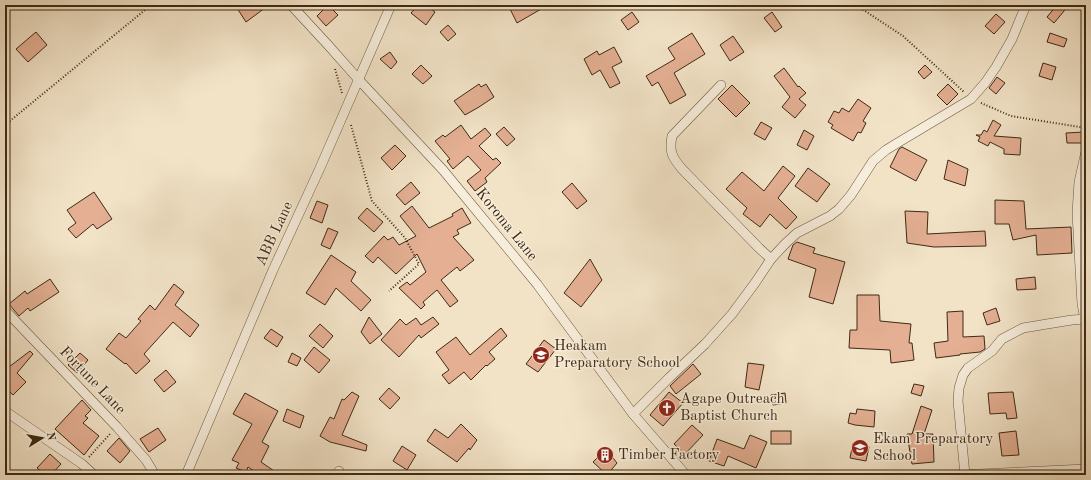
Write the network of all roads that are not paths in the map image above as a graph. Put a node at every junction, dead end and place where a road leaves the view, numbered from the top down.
1 (290, 5) edge
2 (391, 5) edge
3 (1026, 5) edge
4 (359, 80) junction
5 (721, 84) dead end
6 (1086, 151) edge
7 (771, 259) junction
8 (5, 310) edge
9 (1086, 319) edge
10 (5, 411) edge
11 (633, 414) junction
12 (1086, 469) edge
13 (94, 475) edge
14 (155, 475) edge
15 (186, 475) edge
16 (686, 475) edge
17 (958, 475) edge
18 (965, 475) edge

1 - 4 street, Koroma Lane
2 - 4 street, ABB Lane
3 - 7 street
4 - 11 street, Koroma Lane
4 - 15 street, ABB Lane
5 - 7 street
6 - 9 street
7 - 11 street
8 - 14 street, Fortune Lane
9 - 18 street
10 - 13 street
11 - 16 street, Koroma Lane
12 - 18 street
17 - 18 street

